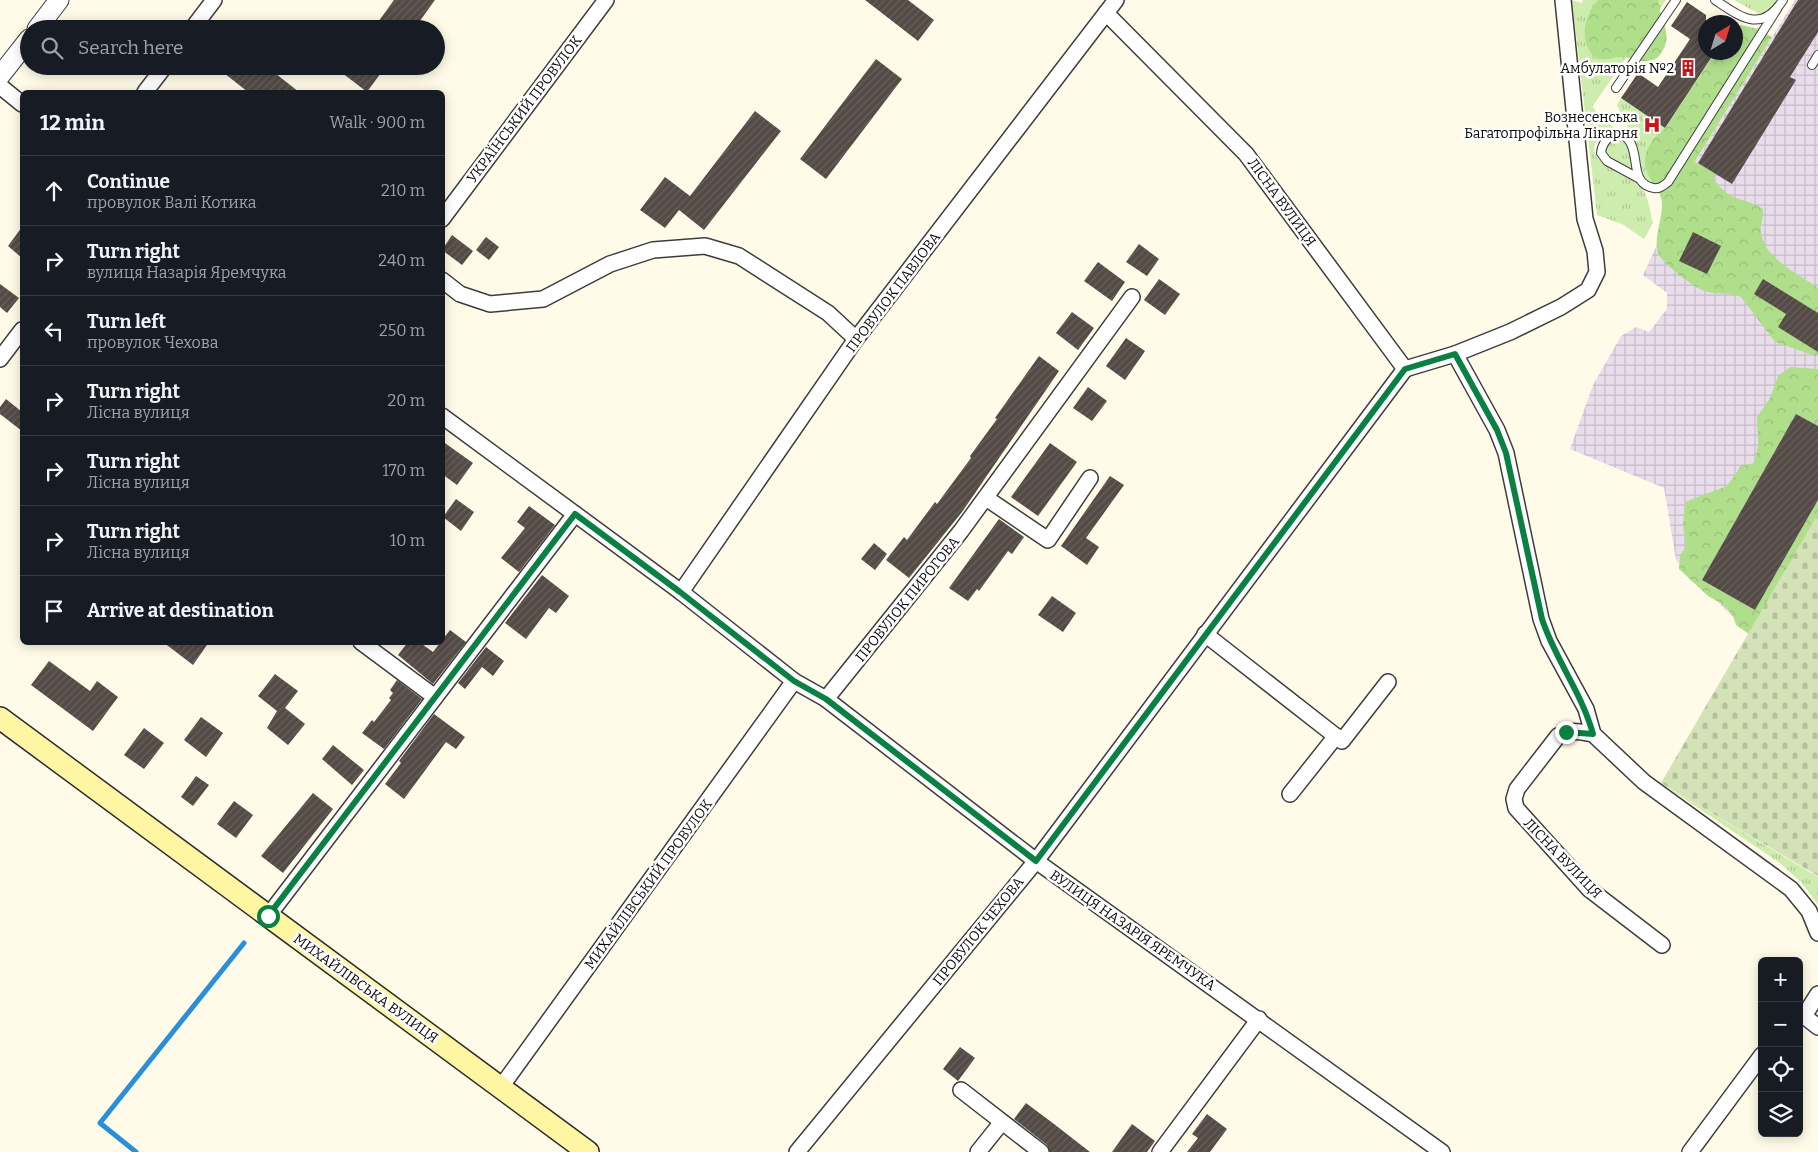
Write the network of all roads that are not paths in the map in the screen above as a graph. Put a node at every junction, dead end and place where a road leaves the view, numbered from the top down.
1 (59, 0) edge
2 (214, 0) edge
3 (606, 0) edge
4 (1116, 0) edge
5 (1563, 0) edge
6 (1676, 0) edge
7 (1715, 0) edge
8 (1783, 0) edge
9 (1777, 9) junction
10 (1106, 13) junction
11 (44, 20) edge
12 (199, 20) edge
13 (20, 50) edge
14 (1818, 54) edge
15 (1812, 65) dead end
16 (158, 75) edge
17 (0, 76) edge
18 (0, 86) edge
19 (1616, 88) dead end
20 (147, 90) edge
21 (20, 102) edge
22 (1640, 179) junction
23 (445, 215) edge
24 (445, 282) edge
25 (1132, 297) dead end
26 (20, 333) edge
27 (856, 339) junction
28 (1455, 354) junction
29 (0, 359) edge
30 (1405, 369) junction
31 (445, 418) edge
32 (1090, 478) dead end
33 (986, 498) junction
34 (575, 514) junction
35 (680, 592) junction
36 (1205, 634) junction
37 (364, 645) edge
38 (794, 681) junction
39 (1388, 682) dead end
40 (435, 698) junction
41 (826, 699) junction
42 (0, 718) edge
43 (1593, 734) junction
44 (1336, 736) junction
45 (1290, 794) dead end
46 (1036, 861) junction
47 (268, 916) junction
48 (1818, 933) edge
49 (1662, 945) dead end
50 (1818, 994) edge
51 (1803, 1014) edge
52 (1803, 1018) edge
53 (1259, 1019) junction
54 (1818, 1027) edge
55 (1758, 1060) edge
56 (501, 1087) junction
57 (961, 1090) dead end
58 (1002, 1122) junction
59 (588, 1152) edge
60 (797, 1152) edge
61 (978, 1152) edge
62 (1041, 1152) edge
63 (1160, 1152) edge
64 (1442, 1152) edge
65 (1690, 1152) edge

1 - 11 street
2 - 12 street
3 - 23 street, УКРАЇНСЬКИЙ ПРОВУЛОК
4 - 10 street, ПРОВУЛОК ПАВЛОВА
5 - 28 street
6 - 19 lane
7 - 9 lane
8 - 9 lane
9 - 22 lane
10 - 27 street, ПРОВУЛОК ПАВЛОВА
10 - 30 street, ЛІСНА ВУЛИЦЯ
13 - 17 street
14 - 15 lane
16 - 20 street
18 - 21 street
22 - 22 lane
24 - 27 street
25 - 33 street, ПРОВУЛОК ПИРОГОВА
26 - 29 street
27 - 35 street, ПРОВУЛОК ПАВЛОВА
28 - 30 street
28 - 43 street
30 - 36 street, ПРОВУЛОК ЧЕХОВА
31 - 34 street, ВУЛИЦЯ НАЗАРІЯ ЯРЕМЧУКА
32 - 33 street
33 - 41 street, ПРОВУЛОК ПИРОГОВА
34 - 35 street, ВУЛИЦЯ НАЗАРІЯ ЯРЕМЧУКА
34 - 40 street
35 - 38 street, ВУЛИЦЯ НАЗАРІЯ ЯРЕМЧУКА
36 - 44 street
36 - 46 street, ПРОВУЛОК ЧЕХОВА
37 - 40 street
38 - 41 street, ВУЛИЦЯ НАЗАРІЯ ЯРЕМЧУКА
38 - 56 street, МИХАЙЛІВСЬКИЙ ПРОВУЛОК
39 - 44 street
40 - 47 street
41 - 46 street, ВУЛИЦЯ НАЗАРІЯ ЯРЕМЧУКА
42 - 47 main road, МИХАЙЛІВСЬКА ВУЛИЦЯ
43 - 48 street
43 - 49 street, ЛІСНА ВУЛИЦЯ
44 - 45 street
46 - 53 street, ВУЛИЦЯ НАЗАРІЯ ЯРЕМЧУКА
46 - 60 street, ПРОВУЛОК ЧЕХОВА
47 - 56 main road, МИХАЙЛІВСЬКА ВУЛИЦЯ
50 - 51 street
52 - 54 street
53 - 63 street
53 - 64 street, ВУЛИЦЯ НАЗАРІЯ ЯРЕМЧУКА
55 - 65 street
56 - 59 main road, МИХАЙЛІВСЬКА ВУЛИЦЯ
57 - 58 street
58 - 61 street
58 - 62 street

